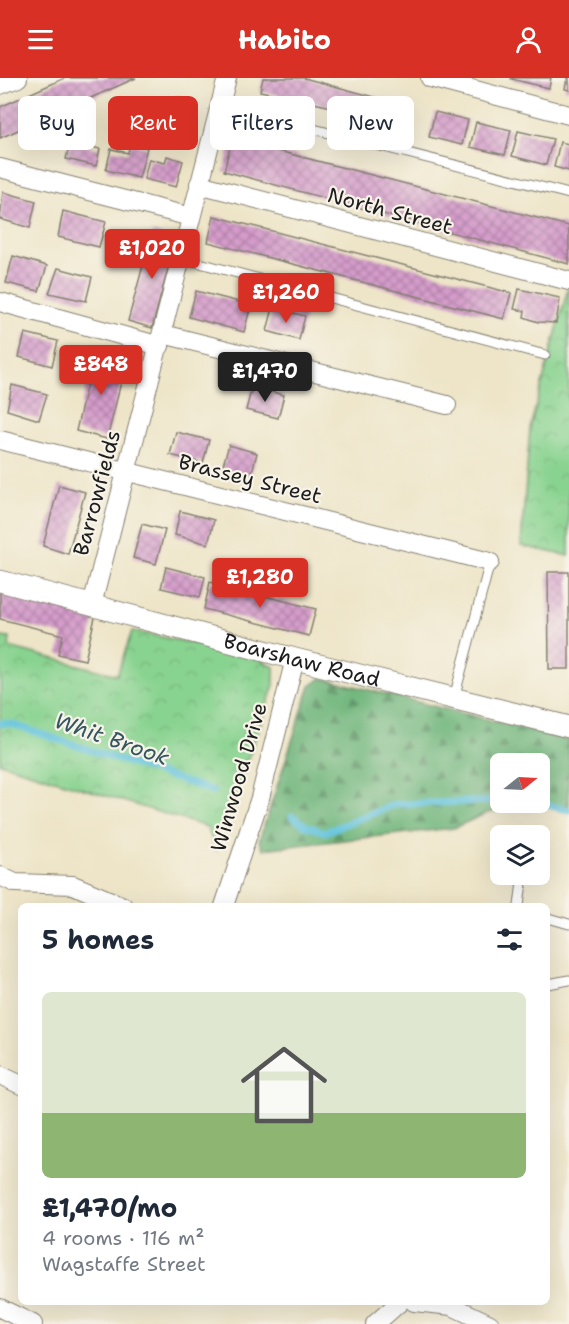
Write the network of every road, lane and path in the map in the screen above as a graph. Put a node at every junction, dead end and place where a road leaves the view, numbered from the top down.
1 (18, 78) edge
2 (226, 78) edge
3 (430, 78) edge
4 (0, 86) edge
5 (221, 96) edge
6 (569, 115) edge
7 (315, 129) edge
8 (210, 141) edge
9 (0, 168) edge
10 (199, 184) junction
11 (569, 194) edge
12 (191, 217) junction
13 (181, 258) junction
14 (569, 281) edge
15 (0, 302) edge
16 (162, 340) junction
17 (545, 355) dead end
18 (447, 405) dead end
19 (0, 440) edge
20 (125, 471) junction
21 (490, 562) joint
22 (0, 581) edge
23 (92, 605) junction
24 (295, 659) junction
25 (454, 698) junction
26 (569, 727) edge
27 (0, 876) edge
28 (522, 885) edge
29 (116, 903) edge
30 (225, 903) edge
31 (519, 903) edge
32 (550, 919) edge
33 (569, 924) edge
34 (569, 980) edge
35 (550, 984) edge
36 (0, 1075) edge
37 (18, 1084) edge
38 (397, 1305) edge
39 (442, 1305) edge
40 (0, 1308) edge
41 (33, 1324) edge
42 (375, 1324) edge
43 (490, 1324) edge

1 - 4 street
2 - 5 street, Barrowfields
3 - 6 street
7 - 11 lane
8 - 10 street, Barrowfields
9 - 12 street
10 - 12 street, Barrowfields
10 - 14 street, North Street
12 - 13 street, Barrowfields
13 - 16 street, Barrowfields
13 - 17 lane
15 - 16 street
16 - 18 street
16 - 20 street, Barrowfields
19 - 20 street, Brassey Street
20 - 21 street, Brassey Street
20 - 23 street, Barrowfields
21 - 25 lane
22 - 23 street, Boarshaw Road
23 - 24 street, Boarshaw Road
24 - 25 street, Boarshaw Road
24 - 30 street, Winwood Drive
25 - 26 street, Boarshaw Road
27 - 29 street
28 - 31 lane
32 - 33 lane
34 - 35 lane
36 - 37 street
38 - 42 street
39 - 43 street
40 - 41 street

